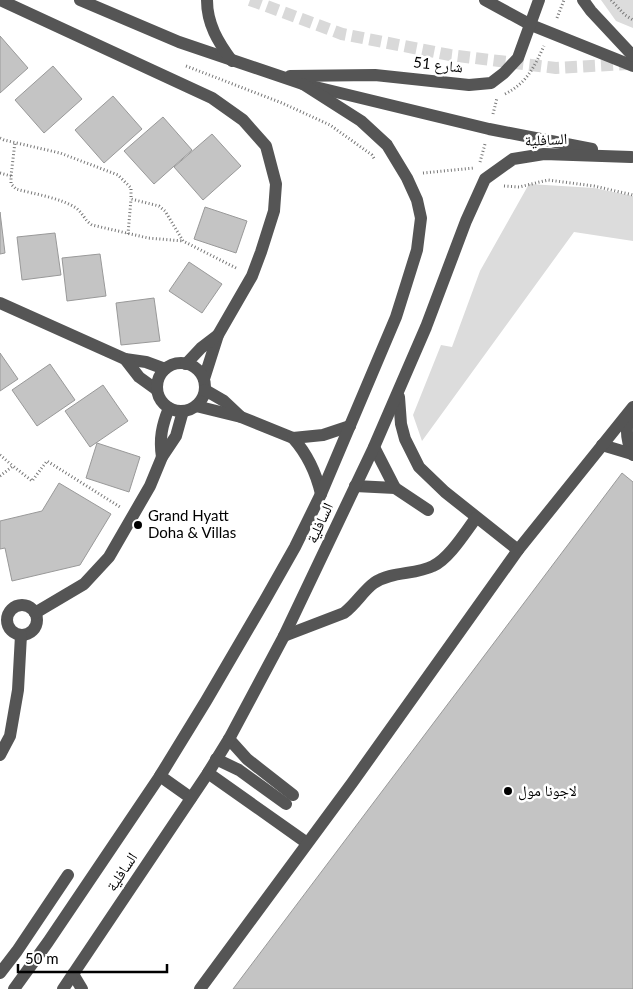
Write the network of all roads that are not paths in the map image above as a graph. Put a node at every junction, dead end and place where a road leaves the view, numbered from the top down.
1 (0, 0) edge
2 (80, 0) edge
3 (207, 0) edge
4 (485, 0) edge
5 (539, 0) edge
6 (583, 0) edge
7 (531, 25) junction
8 (633, 56) edge
9 (232, 61) junction
10 (633, 66) edge
11 (283, 76) junction
12 (303, 84) junction
13 (632, 157) edge
14 (0, 303) edge
15 (218, 335) junction
16 (125, 359) junction
17 (186, 364) junction
18 (165, 369) junction
19 (204, 384) junction
20 (158, 390) junction
21 (398, 393) junction
22 (196, 406) junction
23 (633, 407) edge
24 (169, 408) junction
25 (183, 411) junction
26 (242, 417) junction
27 (350, 426) junction
28 (293, 438) junction
29 (602, 445) junction
30 (374, 447) junction
31 (633, 454) edge
32 (162, 457) junction
33 (355, 486) junction
34 (395, 488) junction
35 (321, 494) junction
36 (428, 510) dead end
37 (476, 518) junction
38 (518, 550) junction
39 (5, 608) edge
40 (35, 613) junction
41 (21, 635) junction
42 (284, 636) junction
43 (229, 739) junction
44 (0, 755) edge
45 (216, 759) junction
46 (208, 773) junction
47 (160, 776) junction
48 (191, 798) junction
49 (307, 843) junction
50 (68, 875) dead end
51 (0, 974) edge
52 (74, 974) junction
53 (14, 989) edge
54 (63, 989) edge
55 (82, 989) edge
56 (200, 989) edge

1 - 15 street
2 - 9 street, السافلية
3 - 9 street
4 - 7 street
5 - 7 street, شارع 51
6 - 8 street
7 - 10 street
7 - 11 street, شارع 51
9 - 11 street, السافلية
11 - 12 street, السافلية
12 - 13 street, السافلية
12 - 27 street, السافلية
13 - 21 street, السافلية
14 - 16 street
15 - 17 street
15 - 19 street
16 - 18 street
16 - 20 street
17 - 18 street
17 - 19 street
18 - 20 street
19 - 22 street
19 - 26 street
20 - 24 street
21 - 30 street, السافلية
21 - 37 street
22 - 25 street
22 - 26 street
23 - 29 street
23 - 31 street
24 - 25 street
24 - 32 street
25 - 32 street
26 - 28 street
27 - 28 street
27 - 35 street, السافلية
28 - 35 street
29 - 31 street
29 - 38 street
30 - 33 street, السافلية
30 - 34 street
32 - 40 street
33 - 34 street
33 - 42 street, السافلية
34 - 36 street
35 - 47 street, السافلية
37 - 38 street
37 - 42 street
38 - 49 street
39 - 40 street
39 - 41 street
40 - 41 street
41 - 44 street
42 - 43 street, السافلية
43 - 45 street, السافلية
43 - 45 street
45 - 46 street, السافلية
46 - 48 street, السافلية
46 - 49 street
47 - 48 street
47 - 53 street, السافلية
48 - 52 street, السافلية
49 - 56 street
50 - 51 street
52 - 54 street, السافلية
52 - 55 street

